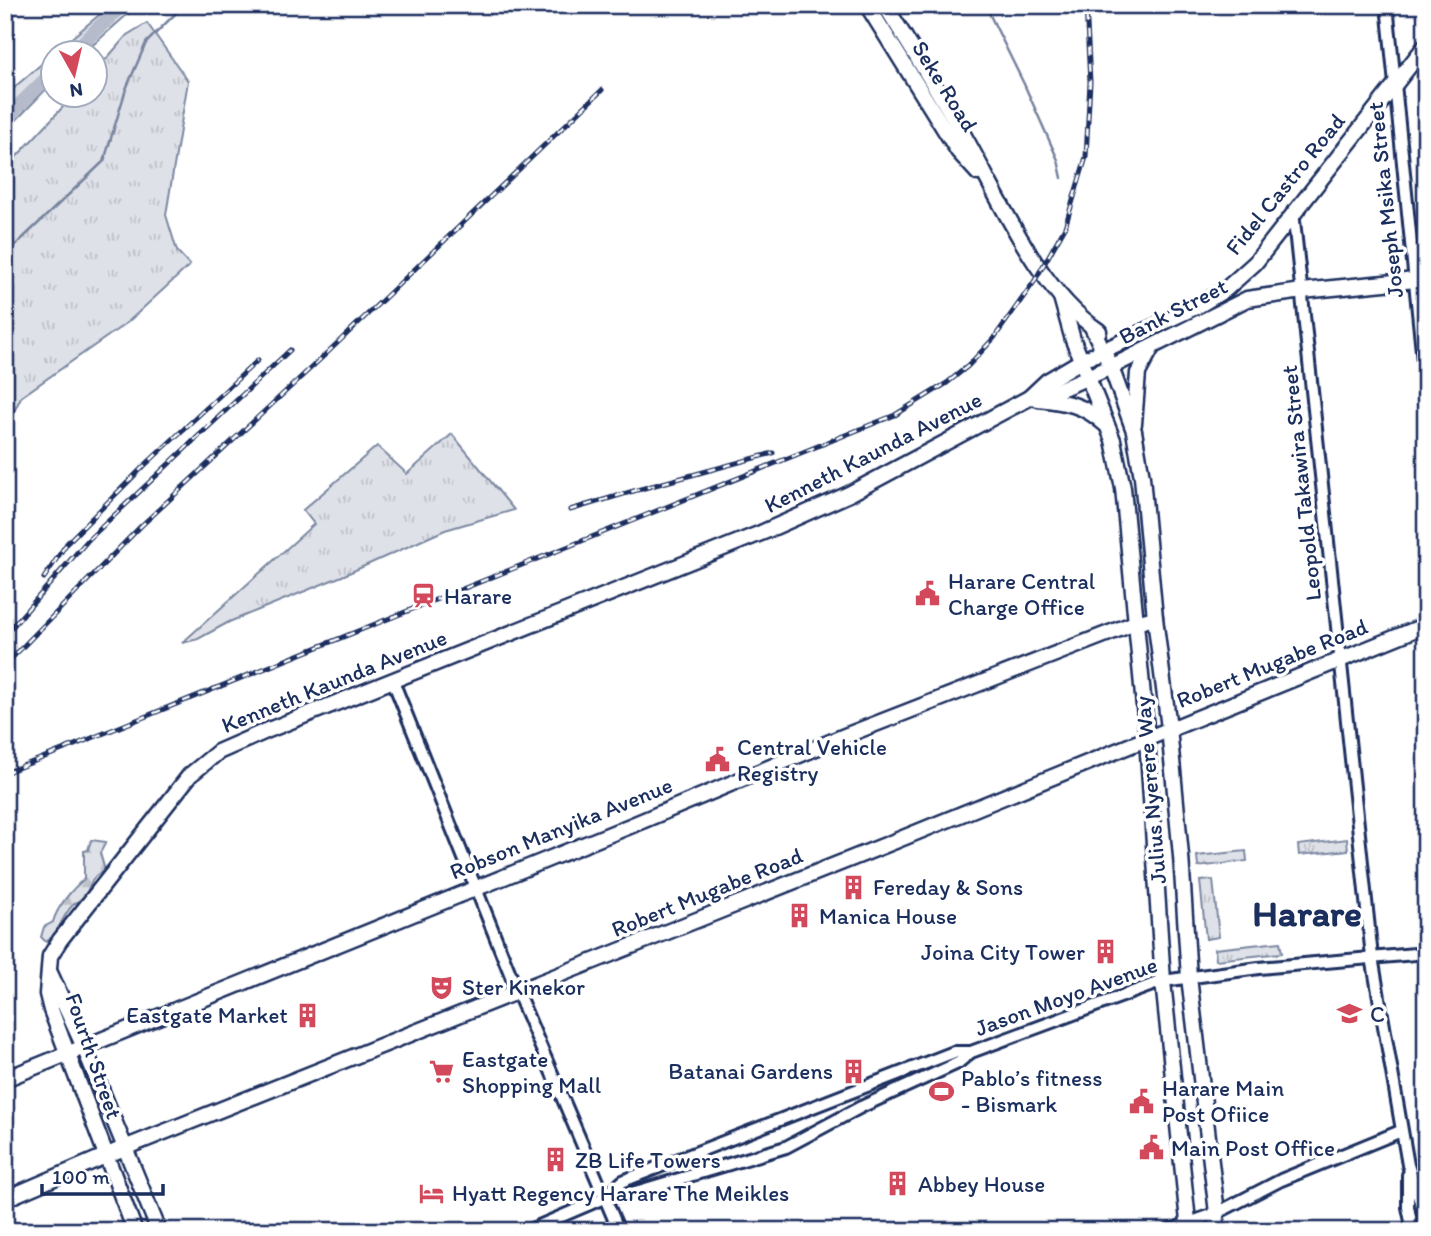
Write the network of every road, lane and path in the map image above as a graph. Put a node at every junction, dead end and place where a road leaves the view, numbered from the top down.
1 (867, 5) edge
2 (885, 5) edge
3 (1387, 5) edge
4 (1426, 45) edge
5 (1394, 85) junction
6 (990, 187) junction
7 (1293, 211) junction
8 (1420, 280) edge
9 (1302, 291) junction
10 (1061, 297) junction
11 (1092, 327) junction
12 (1073, 340) junction
13 (1126, 341) junction
14 (1151, 348) junction
15 (1104, 351) junction
16 (1081, 362) junction
17 (1111, 367) junction
18 (1059, 374) junction
19 (1088, 377) junction
20 (1426, 391) edge
21 (1029, 398) junction
22 (1107, 426) junction
23 (1133, 431) junction
24 (1155, 618) junction
25 (1135, 623) junction
26 (1426, 625) edge
27 (1341, 661) junction
28 (393, 681) junction
29 (1169, 729) junction
30 (1147, 738) junction
31 (477, 887) junction
32 (1426, 953) edge
33 (1372, 957) junction
34 (50, 973) junction
35 (1189, 977) junction
36 (1163, 981) junction
37 (517, 991) junction
38 (84, 1047) junction
39 (971, 1052) junction
40 (68, 1054) junction
41 (5, 1079) edge
42 (1401, 1131) junction
43 (124, 1148) junction
44 (106, 1157) junction
45 (1408, 1165) junction
46 (604, 1198) junction
47 (5, 1199) edge
48 (1217, 1213) junction
49 (1426, 1220) edge
50 (1189, 1227) edge
51 (135, 1231) edge
52 (159, 1231) edge
53 (527, 1231) edge
54 (619, 1231) edge
55 (1167, 1231) edge
56 (1215, 1231) edge
57 (1413, 1231) edge

1 - 6 main road, Seke Road
2 - 6 main road, Seke Road
3 - 5 street, Joseph Msika Street
4 - 5 main road, Fidel Castro Road
5 - 7 main road, Fidel Castro Road
5 - 8 street, Joseph Msika Street
6 - 10 main road, Seke Road
7 - 9 street, Leopold Takawira Street
7 - 13 main road, Fidel Castro Road
8 - 9 main road, Bank Street
8 - 20 street, Joseph Msika Street
9 - 14 main road, Bank Street
9 - 27 street, Leopold Takawira Street
10 - 11 main road
10 - 12 main road, Julius Nyerere Way
11 - 13 main road
11 - 15 main road, Julius Nyerere Way
12 - 16 main road, Julius Nyerere Way
12 - 18 main road
13 - 15 main road, Fidel Castro Road
14 - 17 main road, Bank Street
14 - 23 main road
15 - 16 main road, Fidel Castro Road
15 - 17 main road, Julius Nyerere Way
16 - 18 main road, Fidel Castro Road
16 - 19 main road, Julius Nyerere Way
17 - 19 main road, Bank Street
17 - 23 main road, Julius Nyerere Way
18 - 21 main road, Fidel Castro Road
19 - 21 main road, Bank Street
19 - 22 main road, Julius Nyerere Way
21 - 22 main road
21 - 28 main road, Kenneth Kaunda Avenue
22 - 25 main road, Julius Nyerere Way
23 - 24 main road, Julius Nyerere Way
24 - 25 main road, Robson Manyika Avenue
24 - 29 main road, Julius Nyerere Way
25 - 30 main road, Julius Nyerere Way
25 - 31 main road, Robson Manyika Avenue
26 - 27 main road, Robert Mugabe Road
27 - 29 main road, Robert Mugabe Road
27 - 33 street, Leopold Takawira Street
28 - 31 street
28 - 34 main road, Kenneth Kaunda Avenue
29 - 30 main road, Robert Mugabe Road
29 - 35 main road, Julius Nyerere Way
30 - 36 main road, Julius Nyerere Way
30 - 37 main road, Robert Mugabe Road
31 - 37 street
31 - 38 main road, Robson Manyika Avenue
32 - 33 street, Jason Moyo Avenue
33 - 35 street, Jason Moyo Avenue
33 - 42 street, Leopold Takawira Street
34 - 38 main road
34 - 40 main road, Fourth Street
35 - 36 street, Jason Moyo Avenue
35 - 48 main road, Julius Nyerere Way
36 - 39 street, Jason Moyo Avenue
36 - 50 main road, Julius Nyerere Way
37 - 43 main road, Robert Mugabe Road
37 - 46 street
38 - 40 main road, Robson Manyika Avenue
38 - 43 main road
39 - 46 street, Jason Moyo Avenue
39 - 46 street, Jason Moyo Avenue
40 - 41 main road, Robson Manyika Avenue
40 - 44 main road, Fourth Street
42 - 45 street, Leopold Takawira Street
42 - 48 street
43 - 44 main road, Robert Mugabe Road
43 - 52 main road
44 - 47 main road, Robert Mugabe Road
44 - 51 main road, Fourth Street
45 - 49 street, Leopold Takawira Street
45 - 57 street, Leopold Takawira Street
46 - 53 street, Jason Moyo Avenue
46 - 54 street
48 - 50 street
48 - 56 main road, Julius Nyerere Way
50 - 55 street

